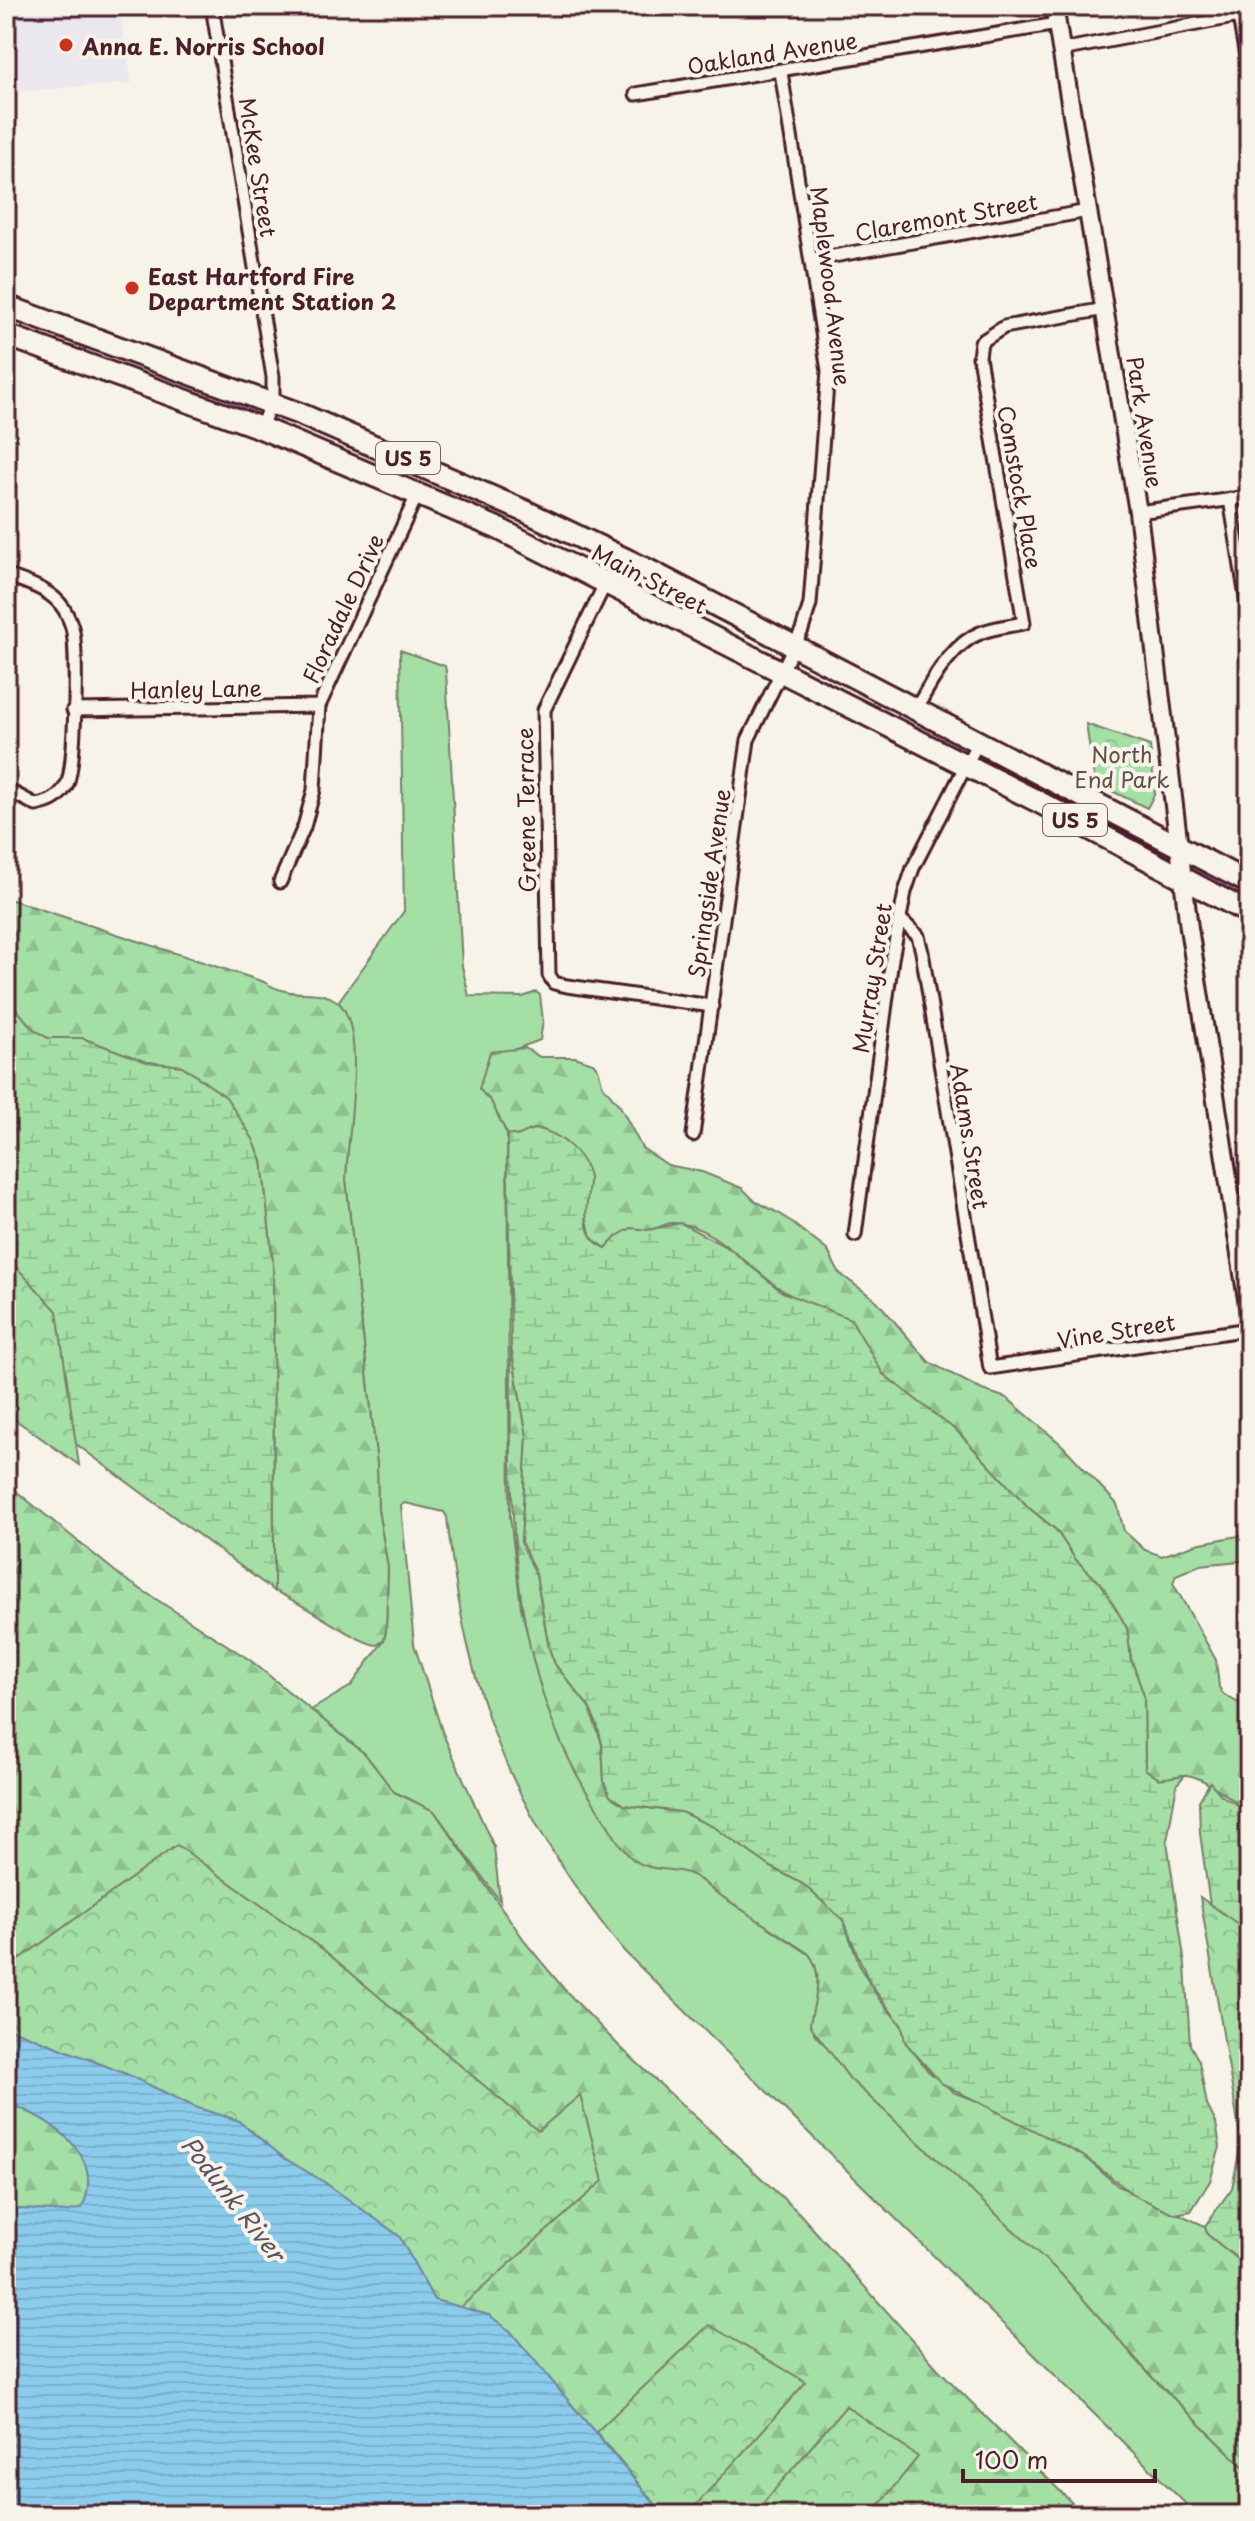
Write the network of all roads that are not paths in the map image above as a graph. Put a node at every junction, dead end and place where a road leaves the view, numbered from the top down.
1 (212, 6) edge
2 (1054, 6) edge
3 (1057, 24) junction
4 (1061, 50) junction
5 (781, 72) junction
6 (1249, 75) edge
7 (636, 94) dead end
8 (1088, 211) junction
9 (811, 260) junction
10 (6, 306) edge
11 (1105, 309) junction
12 (6, 335) edge
13 (128, 351) junction
14 (119, 376) junction
15 (271, 403) junction
16 (261, 428) junction
17 (418, 493) junction
18 (1249, 497) edge
19 (1230, 499) junction
20 (1138, 512) junction
21 (619, 555) junction
22 (6, 575) edge
23 (606, 582) junction
24 (1249, 616) edge
25 (794, 646) junction
26 (780, 672) junction
27 (319, 706) junction
28 (73, 710) junction
29 (916, 710) junction
30 (978, 742) junction
31 (966, 765) junction
32 (6, 789) edge
33 (1180, 847) junction
34 (1183, 877) junction
35 (280, 882) dead end
36 (1249, 883) edge
37 (1249, 913) edge
38 (899, 918) junction
39 (712, 1006) junction
40 (693, 1135) dead end
41 (855, 1235) dead end
42 (1249, 1312) edge
43 (1249, 1329) edge
44 (990, 1368) joint

1 - 15 street, McKee Street
2 - 3 street, Park Avenue
3 - 4 street, Park Avenue
3 - 5 street, Oakland Avenue
4 - 6 street
4 - 8 street, Park Avenue
5 - 7 street, Oakland Avenue
5 - 9 street, Maplewood Avenue
8 - 9 street, Claremont Street
8 - 11 street, Park Avenue
9 - 25 street, Maplewood Avenue
10 - 13 highway, Main Street / US 5
11 - 20 street, Park Avenue
11 - 29 street, Comstock Place
12 - 14 highway, Main Street / US 5
13 - 14 highway
13 - 15 highway, Main Street / US 5
14 - 16 highway, Main Street / US 5
15 - 16 street, McKee Street
15 - 21 highway, Main Street / US 5
16 - 17 highway, Main Street / US 5
17 - 23 highway, Main Street / US 5
17 - 27 street, Floradale Drive
18 - 19 street
19 - 20 street
19 - 24 street
20 - 33 street, Park Avenue
21 - 23 street, Greene Terrace
21 - 25 highway, Main Street / US 5
22 - 28 street
23 - 26 highway, Main Street / US 5
23 - 39 street, Greene Terrace
25 - 26 street, Springside Avenue
25 - 29 highway, Main Street / US 5
26 - 31 highway, Main Street / US 5
26 - 39 street, Springside Avenue
27 - 28 street, Hanley Lane
27 - 35 street, Floradale Drive
28 - 32 street
29 - 30 highway, Main Street / US 5
30 - 31 street, Murray Street
30 - 33 highway, Main Street / US 5
31 - 34 highway, Main Street / US 5
31 - 38 street, Murray Street
33 - 34 street, Park Avenue
33 - 36 highway, Main Street / US 5
34 - 37 highway, Main Street / US 5
34 - 42 street, Park Avenue
38 - 41 street, Murray Street
38 - 44 street, Adams Street
39 - 40 street, Springside Avenue
43 - 44 street, Vine Street

